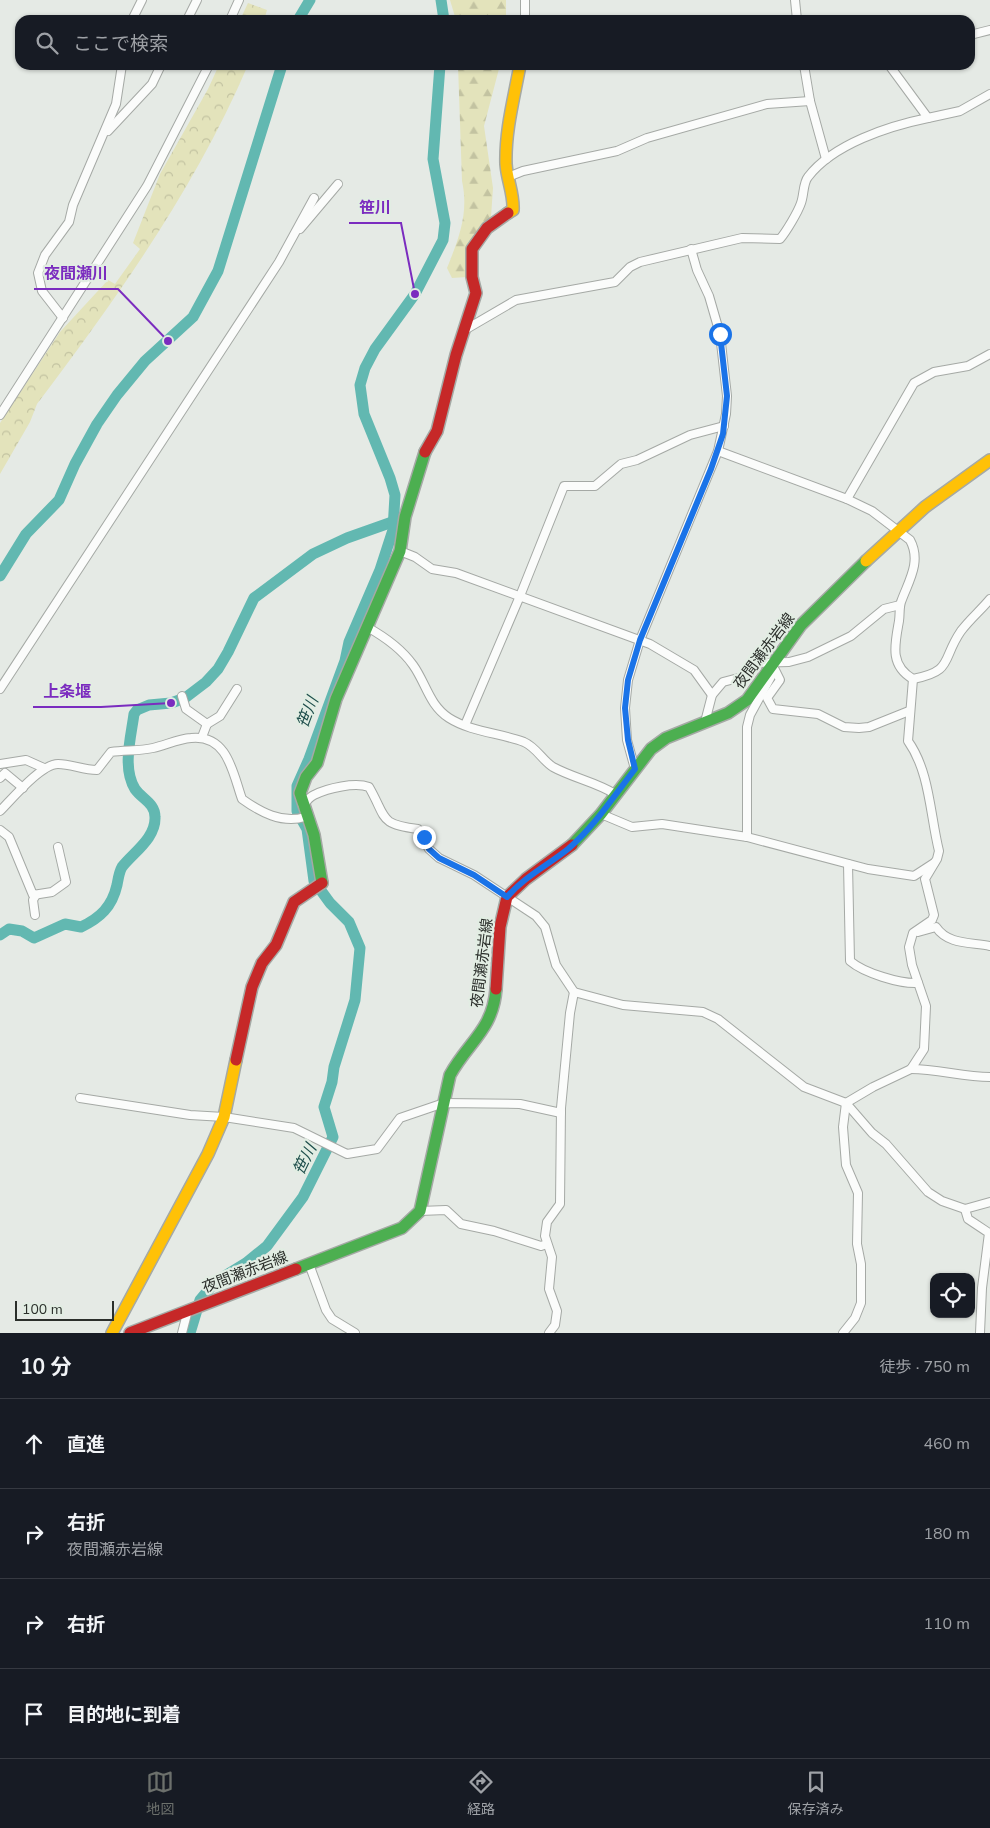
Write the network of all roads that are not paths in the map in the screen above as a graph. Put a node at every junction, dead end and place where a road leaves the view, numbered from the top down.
1 (142, 0) edge
2 (197, 0) edge
3 (239, 0) edge
4 (525, 0) edge
5 (794, 0) edge
6 (134, 15) edge
7 (190, 15) edge
8 (232, 15) edge
9 (525, 15) edge
10 (796, 15) edge
11 (990, 30) edge
12 (975, 34) edge
13 (121, 70) edge
14 (159, 70) edge
15 (206, 70) edge
16 (519, 70) edge
17 (805, 70) edge
18 (893, 70) edge
19 (990, 94) edge
20 (810, 101) junction
21 (928, 118) junction
22 (104, 135) junction
23 (826, 159) junction
24 (508, 177) junction
25 (338, 184) dead end
26 (314, 198) dead end
27 (294, 236) junction
28 (691, 249) junction
29 (63, 318) junction
30 (463, 330) junction
31 (990, 354) edge
32 (0, 415) edge
33 (724, 426) junction
34 (718, 451) junction
35 (990, 460) edge
36 (847, 499) junction
37 (899, 531) junction
38 (400, 551) junction
39 (520, 596) junction
40 (990, 599) edge
41 (900, 605) junction
42 (367, 627) junction
43 (640, 640) junction
44 (774, 666) junction
45 (913, 679) junction
46 (0, 689) edge
47 (238, 689) dead end
48 (712, 695) junction
49 (183, 699) dead end
50 (909, 711) junction
51 (706, 722) junction
52 (207, 724) junction
53 (465, 725) junction
54 (202, 737) junction
55 (0, 764) edge
56 (44, 768) junction
57 (635, 769) junction
58 (0, 778) edge
59 (23, 788) junction
60 (615, 794) junction
61 (0, 811) edge
62 (303, 814) junction
63 (601, 814) junction
64 (0, 830) edge
65 (747, 838) junction
66 (58, 847) dead end
67 (935, 862) junction
68 (848, 864) junction
69 (36, 895) junction
70 (507, 897) junction
71 (35, 915) dead end
72 (913, 934) junction
73 (990, 946) edge
74 (918, 983) junction
75 (574, 992) junction
76 (911, 1070) junction
77 (990, 1077) edge
78 (80, 1098) dead end
79 (444, 1103) junction
80 (846, 1104) junction
81 (561, 1113) junction
82 (224, 1117) junction
83 (990, 1202) edge
84 (965, 1209) junction
85 (420, 1210) junction
86 (547, 1244) junction
87 (309, 1264) junction
88 (195, 1307) junction
89 (112, 1333) edge
90 (130, 1333) edge
91 (182, 1333) edge
92 (355, 1333) edge
93 (549, 1333) edge
94 (844, 1333) edge
95 (980, 1333) edge

1 - 6 street
2 - 7 street
3 - 8 street
4 - 9 street
5 - 10 street
11 - 12 street
13 - 22 street
14 - 22 street
15 - 29 street
16 - 24 street
17 - 20 street
18 - 21 street
19 - 21 street
20 - 23 street
20 - 24 street
21 - 23 street
22 - 29 street
23 - 28 street
24 - 30 street
25 - 27 street
26 - 27 street
27 - 46 street
28 - 30 street
28 - 33 street
29 - 32 street
30 - 38 street
31 - 36 street
33 - 34 street
33 - 39 street
34 - 36 street
34 - 43 street
35 - 37 street, 夜間瀬赤岩線
36 - 37 street
37 - 41 street
37 - 44 street, 夜間瀬赤岩線
38 - 39 street
38 - 42 street
39 - 43 street
39 - 53 street
40 - 45 street
41 - 44 street
41 - 45 street
42 - 53 street
42 - 62 street
43 - 48 street
43 - 57 street
44 - 48 street
44 - 50 street
44 - 51 street, 夜間瀬赤岩線
44 - 65 street
45 - 50 street
47 - 52 street
48 - 51 street
49 - 52 street
50 - 67 street
51 - 57 street, 夜間瀬赤岩線
52 - 54 street
53 - 60 street
54 - 56 street
54 - 62 street
55 - 56 street
56 - 59 street
57 - 60 street, 夜間瀬赤岩線
58 - 59 street
59 - 61 street
60 - 63 street, 夜間瀬赤岩線
62 - 70 street
62 - 82 street
63 - 65 street
63 - 70 street, 夜間瀬赤岩線
64 - 69 street
65 - 68 street
66 - 69 street
67 - 68 street
67 - 72 street
68 - 74 street
69 - 71 street
70 - 75 street
70 - 79 street, 夜間瀬赤岩線
72 - 73 street
72 - 74 street
74 - 76 street
75 - 80 street
75 - 81 street
76 - 77 street
76 - 80 street
78 - 82 street
79 - 81 street
79 - 82 street
79 - 85 street, 夜間瀬赤岩線
80 - 84 street
80 - 94 street
81 - 86 street
82 - 89 street
83 - 84 street
84 - 95 street
85 - 86 street
85 - 87 street, 夜間瀬赤岩線
86 - 93 street
87 - 88 street, 夜間瀬赤岩線
87 - 92 street
88 - 90 street, 夜間瀬赤岩線
88 - 91 street

